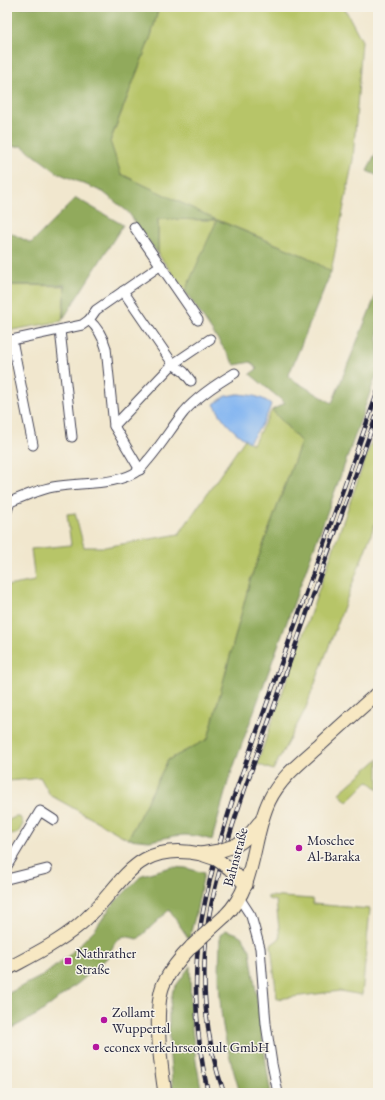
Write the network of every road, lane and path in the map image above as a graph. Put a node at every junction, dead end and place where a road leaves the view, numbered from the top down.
1 (134, 228) dead end
2 (161, 265) junction
3 (123, 291) junction
4 (89, 320) junction
5 (198, 320) dead end
6 (60, 330) junction
7 (210, 339) dead end
8 (10, 341) edge
9 (173, 364) junction
10 (235, 373) dead end
11 (191, 381) dead end
12 (114, 426) junction
13 (72, 436) dead end
14 (32, 445) dead end
15 (140, 470) junction
16 (8, 503) edge
17 (378, 694) edge
18 (54, 820) dead end
19 (261, 820) junction
20 (196, 853) junction
21 (7, 866) edge
22 (47, 869) dead end
23 (7, 879) edge
24 (246, 885) junction
25 (240, 898) junction
26 (34, 954) junction
27 (7, 969) edge
28 (7, 978) edge
29 (165, 1093) edge
30 (278, 1093) edge

1 - 2 street
2 - 3 street
2 - 5 street
3 - 4 street
3 - 9 street
4 - 6 street
4 - 12 street
6 - 8 street
6 - 13 street
7 - 9 street
8 - 14 street
9 - 11 street
9 - 12 street
10 - 15 street
12 - 15 street
15 - 16 street
17 - 19 main road, Bahnstraße
18 - 21 street
19 - 20 main road, bridge
19 - 24 main road, Bahnstraße
20 - 24 main road, bridge
20 - 26 main road
22 - 23 street
24 - 25 main road, Bahnstraße
25 - 29 main road, Bahnstraße, bridge
25 - 30 street
26 - 27 main road
26 - 28 main road

